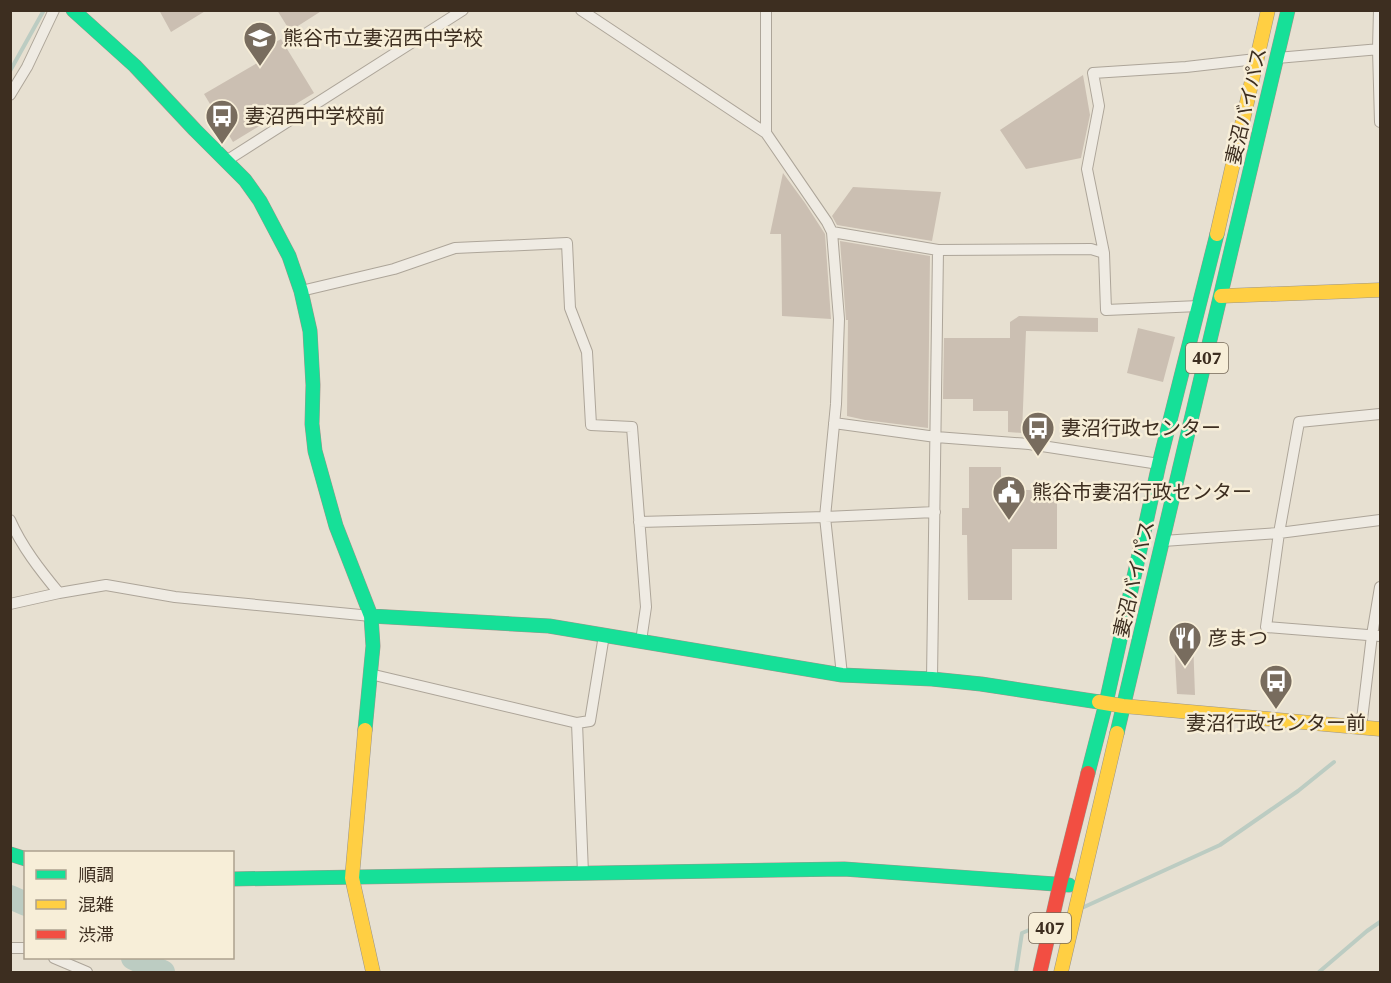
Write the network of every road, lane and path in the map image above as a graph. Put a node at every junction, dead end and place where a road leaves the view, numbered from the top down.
1 (54, 10) edge
2 (74, 10) edge
3 (463, 10) edge
4 (582, 10) edge
5 (766, 10) edge
6 (1268, 10) edge
7 (1288, 10) edge
8 (1379, 10) edge
9 (1379, 49) edge
10 (1277, 58) junction
11 (1256, 59) junction
12 (10, 95) edge
13 (1380, 122) edge
14 (766, 134) junction
15 (226, 161) junction
16 (832, 232) junction
17 (938, 250) junction
18 (1104, 253) junction
19 (1380, 290) edge
20 (301, 291) junction
21 (1221, 296) junction
22 (1199, 306) junction
23 (1380, 414) edge
24 (834, 423) junction
25 (936, 437) junction
26 (1159, 464) junction
27 (935, 512) junction
28 (825, 517) junction
29 (10, 520) edge
30 (1380, 520) edge
31 (639, 522) junction
32 (1279, 533) junction
33 (1163, 541) junction
34 (1380, 587) edge
35 (58, 593) junction
36 (10, 604) edge
37 (371, 616) junction
38 (604, 635) junction
39 (1376, 635) edge
40 (641, 641) junction
41 (370, 674) junction
42 (842, 675) junction
43 (932, 679) junction
44 (1106, 703) junction
45 (1123, 706) junction
46 (577, 723) junction
47 (1361, 728) junction
48 (1380, 729) edge
49 (583, 873) junction
50 (352, 878) junction
51 (234, 879) edge
52 (1060, 884) junction
53 (1080, 886) junction
54 (58, 959) edge
55 (87, 972) edge
56 (373, 972) edge
57 (1040, 972) edge
58 (1061, 972) edge

1 - 12 street
2 - 15 main road
3 - 15 street
4 - 14 street
5 - 14 street
6 - 11 main road, 妻沼バイパス / 407
7 - 10 main road, 妻沼バイパス / 407
8 - 9 street
9 - 10 street
9 - 13 street
10 - 21 main road, 妻沼バイパス / 407
11 - 18 street
11 - 22 main road, 妻沼バイパス / 407
14 - 16 street
15 - 20 main road
16 - 17 street
16 - 24 street
17 - 18 street
17 - 25 street
18 - 22 street
19 - 21 main road
20 - 31 street
20 - 37 main road
21 - 33 main road, 妻沼バイパス / 407
22 - 26 main road, 妻沼バイパス / 407
23 - 32 street
24 - 25 street
24 - 28 street
25 - 26 street
25 - 27 street
26 - 44 main road, 妻沼バイパス / 407
27 - 28 street
27 - 43 street
28 - 31 street
28 - 42 street
29 - 35 street
30 - 32 street
31 - 40 street
32 - 33 street
32 - 39 street
33 - 45 main road, 妻沼バイパス / 407
34 - 39 street
35 - 36 street
35 - 37 street
37 - 38 main road
37 - 41 main road
38 - 40 main road
38 - 46 street
39 - 47 street
40 - 42 main road
41 - 46 street
41 - 50 main road
42 - 43 main road
43 - 44 main road
44 - 45 main road
44 - 52 main road, 妻沼バイパス / 407
45 - 47 main road
45 - 53 main road, 妻沼バイパス / 407
46 - 49 street
47 - 48 main road
49 - 50 main road
49 - 52 main road
50 - 51 main road
50 - 56 main road
52 - 53 main road
52 - 57 main road, 妻沼バイパス / 407
53 - 58 main road, 妻沼バイパス / 407
54 - 55 street

